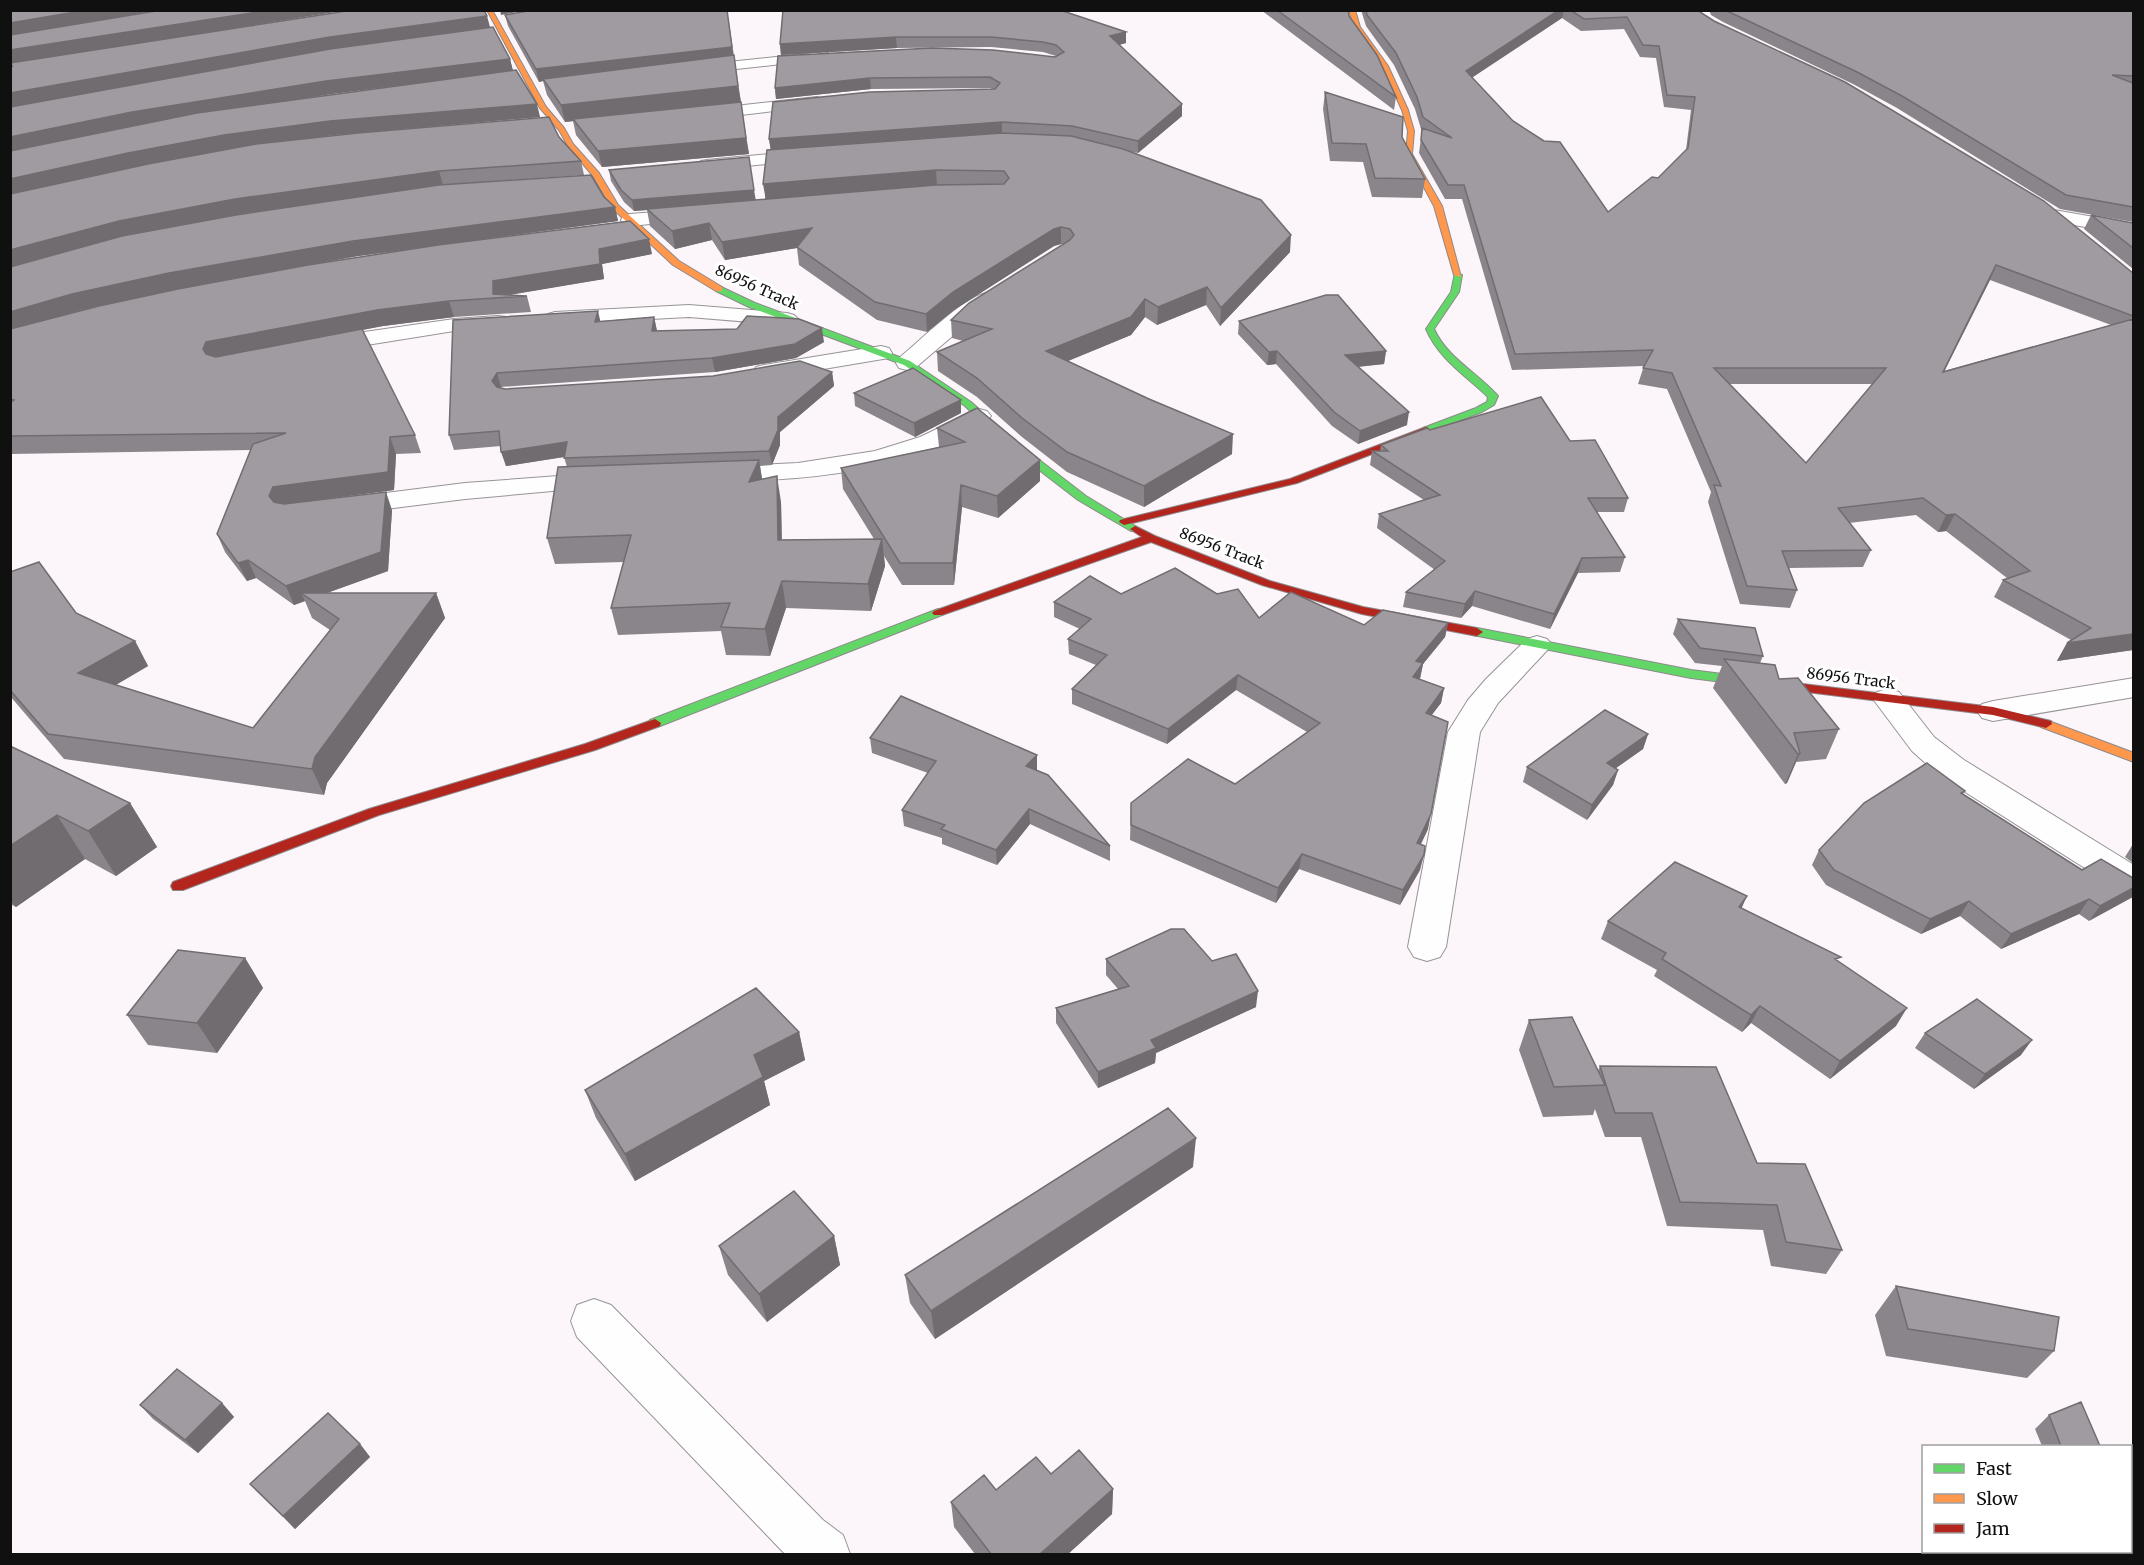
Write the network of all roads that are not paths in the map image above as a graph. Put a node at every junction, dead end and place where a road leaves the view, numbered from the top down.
1 (1352, 10) edge
2 (497, 24) edge
3 (836, 55) edge
4 (676, 72) edge
5 (837, 100) edge
6 (679, 117) edge
7 (533, 124) edge
8 (564, 127) junction
9 (822, 154) edge
10 (688, 167) edge
11 (619, 173) edge
12 (598, 178) junction
13 (578, 183) edge
14 (710, 213) edge
15 (627, 226) junction
16 (2133, 230) edge
17 (2084, 241) edge
18 (1003, 288) edge
19 (787, 319) junction
20 (307, 347) edge
21 (881, 353) junction
22 (907, 363) junction
23 (743, 377) edge
24 (980, 415) junction
25 (693, 477) edge
26 (625, 480) edge
27 (326, 508) edge
28 (1124, 522) junction
29 (1151, 538) junction
30 (1537, 645) junction
31 (2133, 687) edge
32 (1888, 699) junction
33 (1992, 711) junction
34 (2133, 758) edge
35 (2133, 882) edge
36 (178, 886) dead end
37 (1427, 947) dead end
38 (594, 1320) dead end
39 (824, 1554) edge

1 - 28 street
2 - 8 street, 86956 Track
3 - 4 street
5 - 6 street
7 - 8 street
8 - 12 street, 86956 Track
9 - 10 street
11 - 12 street
12 - 13 street
12 - 15 street, 86956 Track
14 - 15 street
15 - 19 street, 86956 Track
16 - 17 street
18 - 22 street
19 - 20 street
19 - 21 street, 86956 Track
21 - 22 street, 86956 Track
21 - 23 street
22 - 24 street, 86956 Track
24 - 25 street
24 - 28 street, 86956 Track
26 - 27 street
28 - 29 street, 86956 Track
29 - 30 street, 86956 Track
29 - 36 street
30 - 32 street, 86956 Track
30 - 37 street
31 - 33 street
32 - 33 street, 86956 Track
32 - 35 street
33 - 34 street, 86956 Track
38 - 39 street

